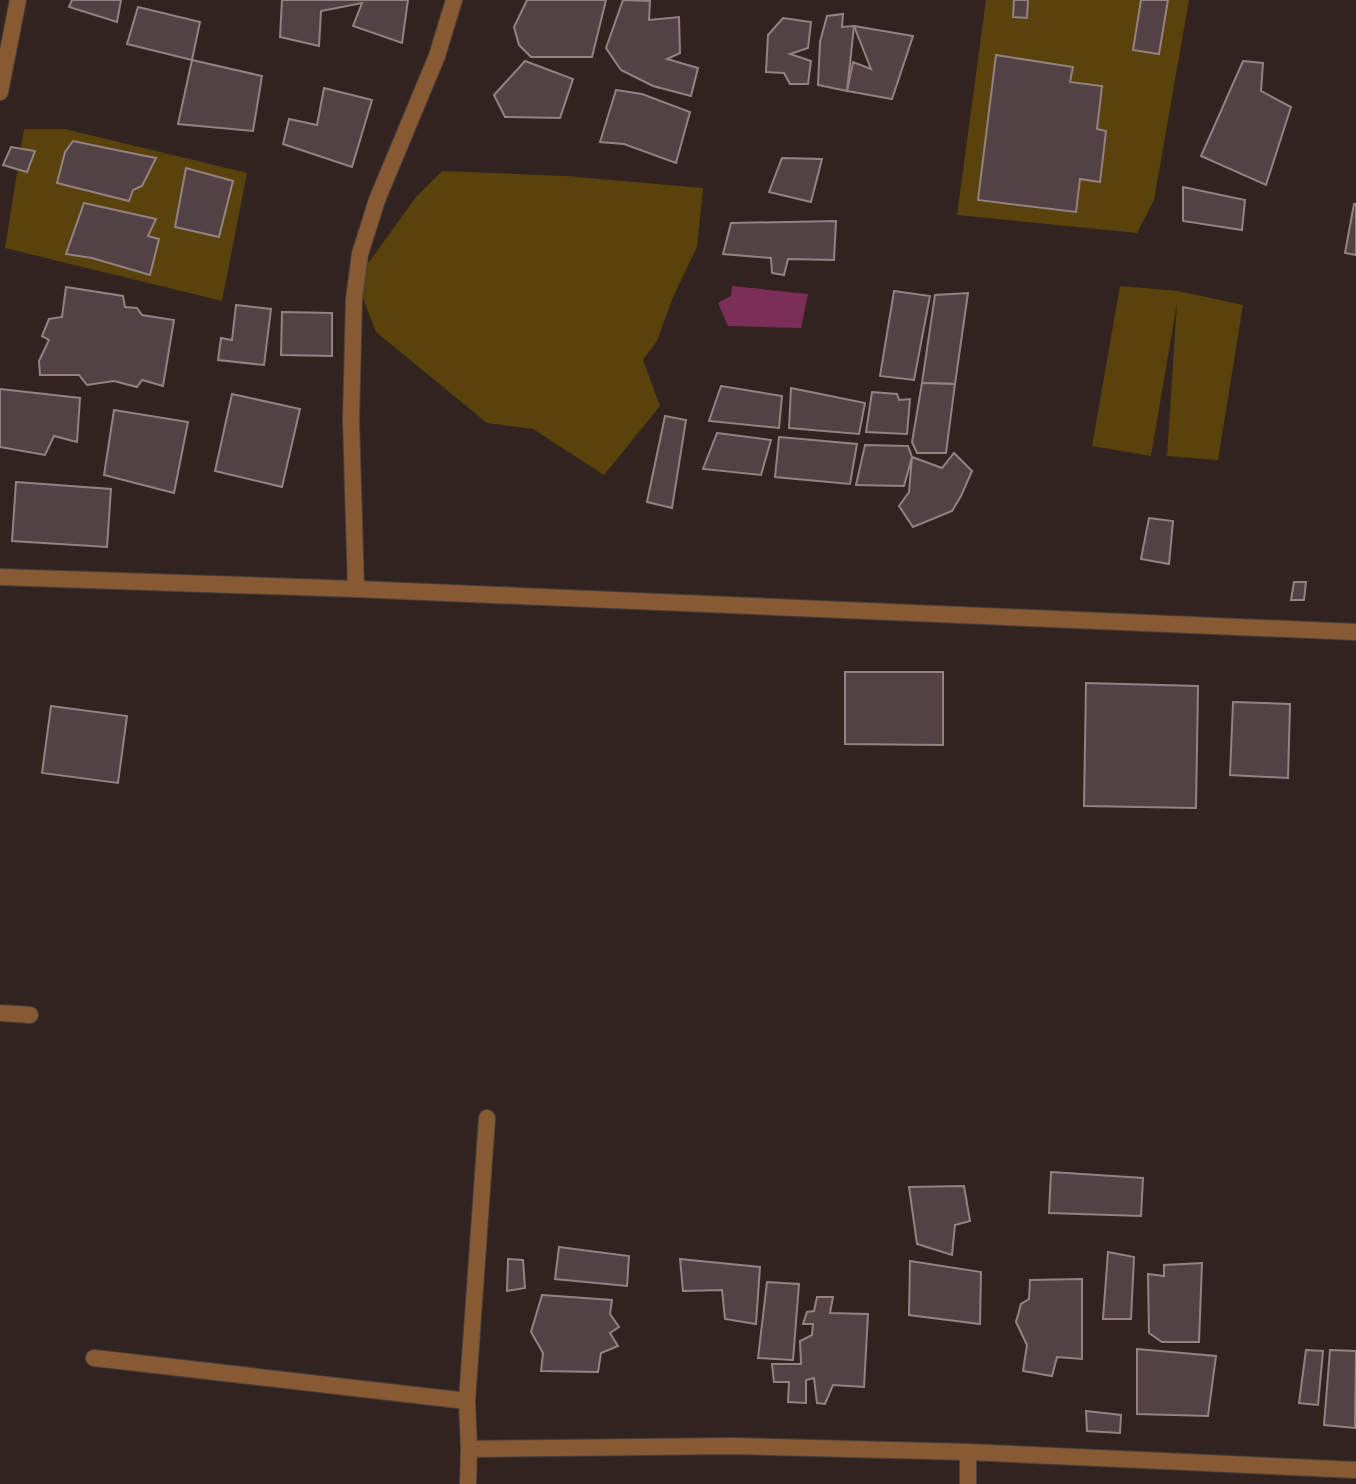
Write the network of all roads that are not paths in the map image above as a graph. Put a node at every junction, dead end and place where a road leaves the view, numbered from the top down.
1 (18, 0) edge
2 (454, 0) edge
3 (0, 92) edge
4 (0, 577) edge
5 (356, 589) junction
6 (1356, 632) edge
7 (0, 1013) edge
8 (30, 1015) dead end
9 (487, 1118) dead end
10 (94, 1358) dead end
11 (467, 1401) junction
12 (469, 1449) junction
13 (968, 1452) junction
14 (1356, 1470) edge
15 (468, 1484) edge
16 (968, 1484) edge

1 - 3 street
2 - 5 street
4 - 5 street
5 - 6 street
7 - 8 street
9 - 11 street
10 - 11 street
11 - 12 street
12 - 13 street
12 - 15 street
13 - 14 street
13 - 16 street

